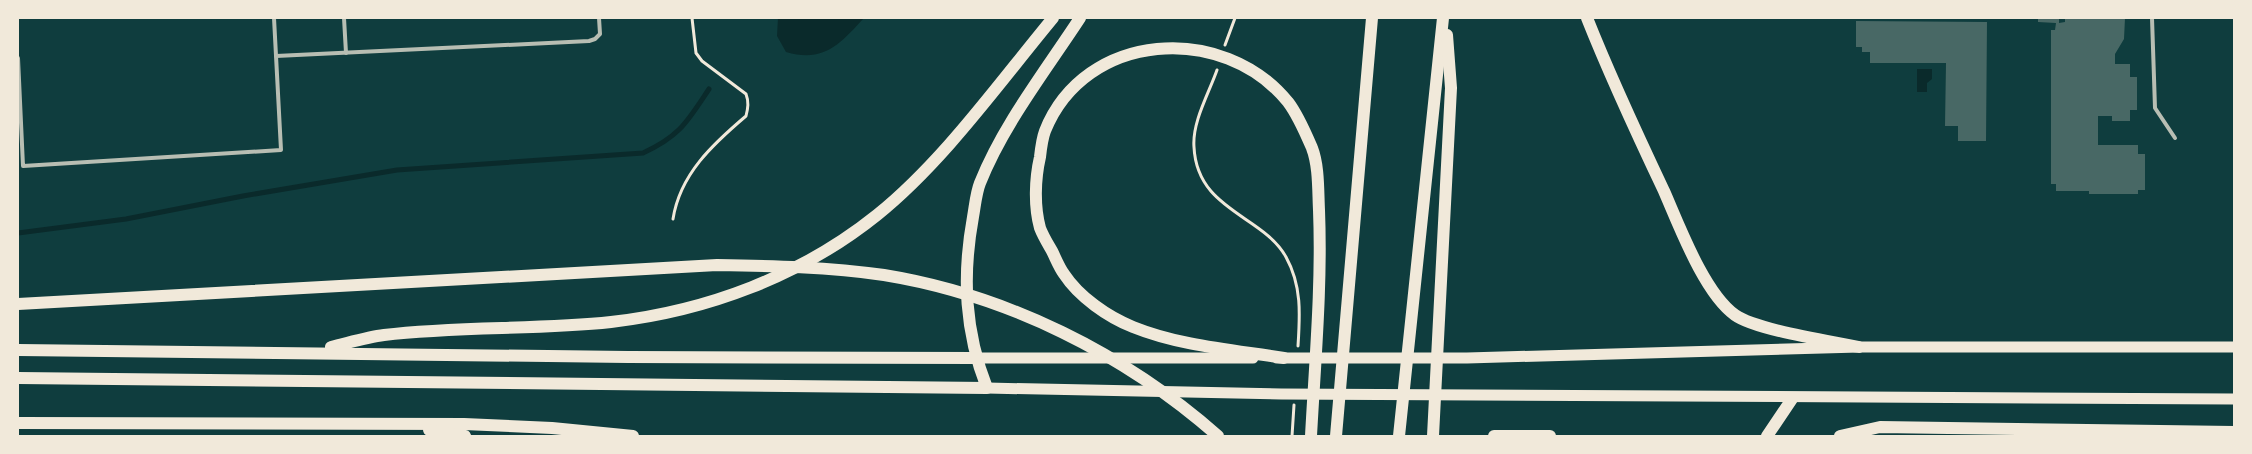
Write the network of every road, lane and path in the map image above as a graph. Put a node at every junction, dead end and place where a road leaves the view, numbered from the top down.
1 (274, 18) edge
2 (344, 18) edge
3 (599, 18) edge
4 (692, 18) edge
5 (1053, 18) edge
6 (1080, 18) edge
7 (1235, 18) edge
8 (1372, 18) edge
9 (1444, 18) edge
10 (1586, 18) edge
11 (2152, 18) edge
12 (1223, 51) dead end
13 (346, 53) junction
14 (276, 56) junction
15 (18, 58) edge
16 (1218, 68) dead end
17 (2175, 138) dead end
18 (673, 219) dead end
19 (18, 304) edge
20 (1859, 347) junction
21 (2234, 347) edge
22 (18, 350) edge
23 (312, 352) junction
24 (1298, 352) dead end
25 (975, 358) junction
26 (1284, 358) junction
27 (18, 378) edge
28 (987, 388) junction
29 (1295, 399) dead end
30 (1792, 399) junction
31 (2208, 399) junction
32 (2234, 399) edge
33 (2234, 404) edge
34 (18, 423) edge
35 (404, 425) junction
36 (2234, 432) edge
37 (465, 436) edge
38 (633, 436) edge
39 (1218, 436) edge
40 (1292, 436) edge
41 (1311, 436) edge
42 (1336, 436) edge
43 (1399, 436) edge
44 (1433, 436) edge
45 (1494, 436) edge
46 (1550, 436) edge
47 (1767, 436) edge
48 (1840, 436) edge

1 - 14 lane
2 - 13 lane
3 - 13 lane
4 - 18 path
5 - 23 highway
6 - 25 highway
7 - 12 path
8 - 42 highway
9 - 43 highway
9 - 44 highway
10 - 20 highway
11 - 17 lane
13 - 14 lane
14 - 15 lane
16 - 24 path
19 - 39 highway
20 - 21 main road
20 - 26 main road
22 - 23 highway
23 - 25 highway
25 - 26 main road
25 - 28 highway
26 - 41 highway
27 - 28 highway
28 - 30 main road
29 - 40 path
30 - 31 main road
30 - 47 highway
31 - 32 main road
31 - 33 main road
34 - 35 highway
35 - 37 highway
35 - 38 highway
36 - 48 highway
45 - 46 highway

